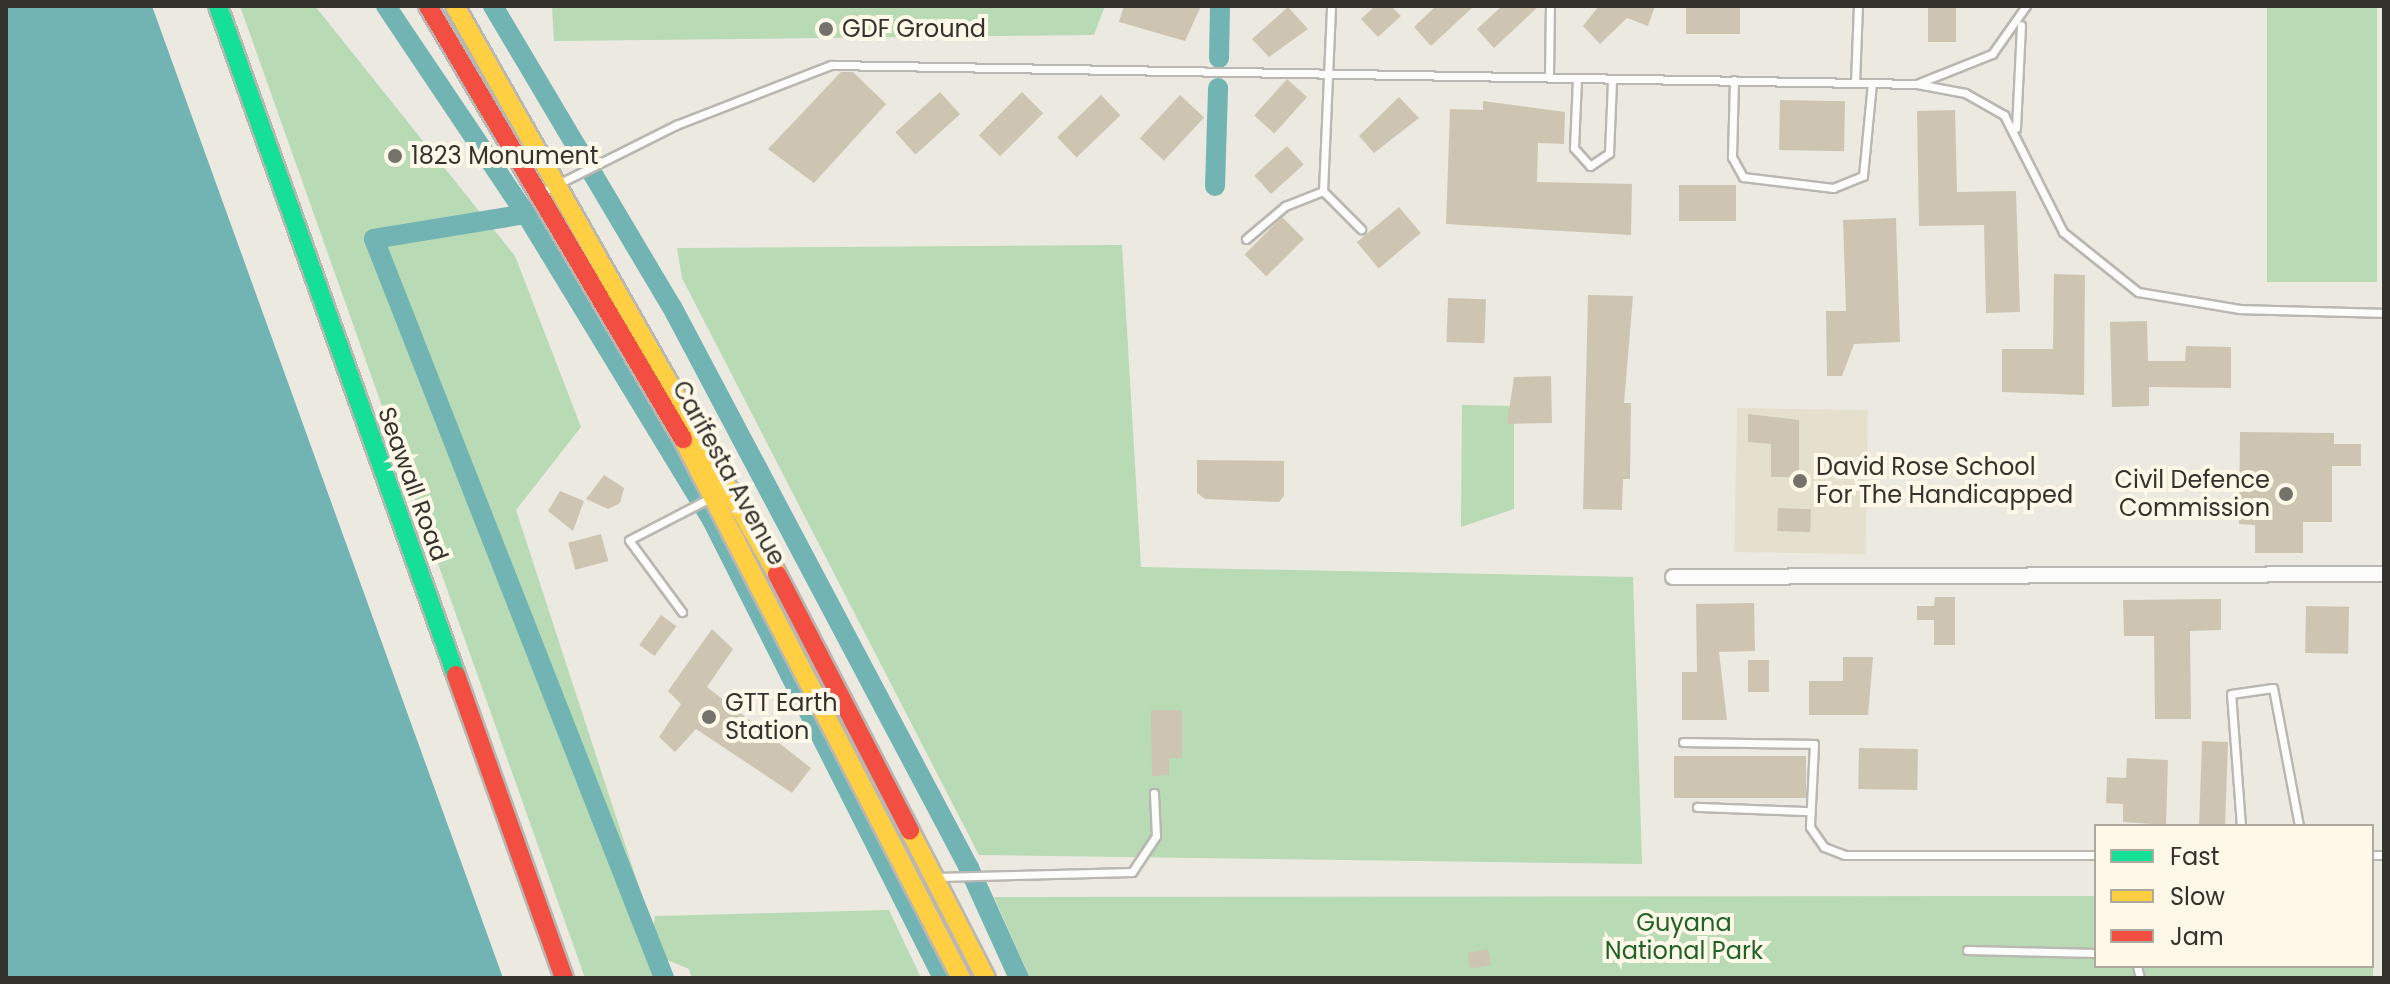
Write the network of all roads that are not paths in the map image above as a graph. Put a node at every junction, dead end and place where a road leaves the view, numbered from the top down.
1 (218, 6) edge
2 (428, 6) edge
3 (455, 6) edge
4 (1331, 6) edge
5 (1550, 6) edge
6 (1858, 6) edge
7 (2025, 9) edge
8 (1549, 75) junction
9 (1331, 76) junction
10 (1577, 79) junction
11 (1612, 80) junction
12 (1734, 80) junction
13 (1855, 83) junction
14 (1872, 83) junction
15 (1917, 84) junction
16 (2020, 146) junction
17 (561, 180) junction
18 (1323, 191) junction
19 (542, 192) junction
20 (1361, 229) dead end
21 (1246, 239) dead end
22 (2383, 313) edge
23 (716, 495) junction
24 (2384, 574) edge
25 (1673, 577) dead end
26 (682, 612) dead end
27 (1683, 742) dead end
28 (1154, 793) dead end
29 (1697, 807) dead end
30 (1807, 811) junction
31 (2241, 824) edge
32 (2299, 824) edge
33 (2094, 855) edge
34 (911, 874) junction
35 (946, 876) junction
36 (1967, 950) dead end
37 (2094, 953) edge
38 (564, 978) edge
39 (961, 978) edge
40 (986, 978) edge

1 - 38 main road, Seawall Road
2 - 19 main road, Carifesta Avenue
3 - 17 main road, Carifesta Avenue
4 - 9 lane
5 - 8 lane
6 - 13 lane
7 - 15 lane
7 - 16 lane
8 - 9 lane
8 - 10 lane
9 - 17 lane
9 - 18 lane
10 - 11 lane
10 - 11 lane
11 - 12 lane
12 - 13 lane
12 - 14 lane
13 - 14 lane
14 - 15 lane
15 - 16 lane
16 - 22 lane
17 - 19 lane
17 - 35 main road, Carifesta Avenue
18 - 20 lane
18 - 21 lane
19 - 23 main road, Carifesta Avenue
23 - 26 lane
23 - 34 main road, Carifesta Avenue
24 - 25 street
27 - 30 lane
28 - 35 lane
29 - 30 lane
30 - 33 lane
31 - 32 lane
34 - 35 lane
34 - 39 main road, Carifesta Avenue
35 - 40 main road, Carifesta Avenue
36 - 37 lane

